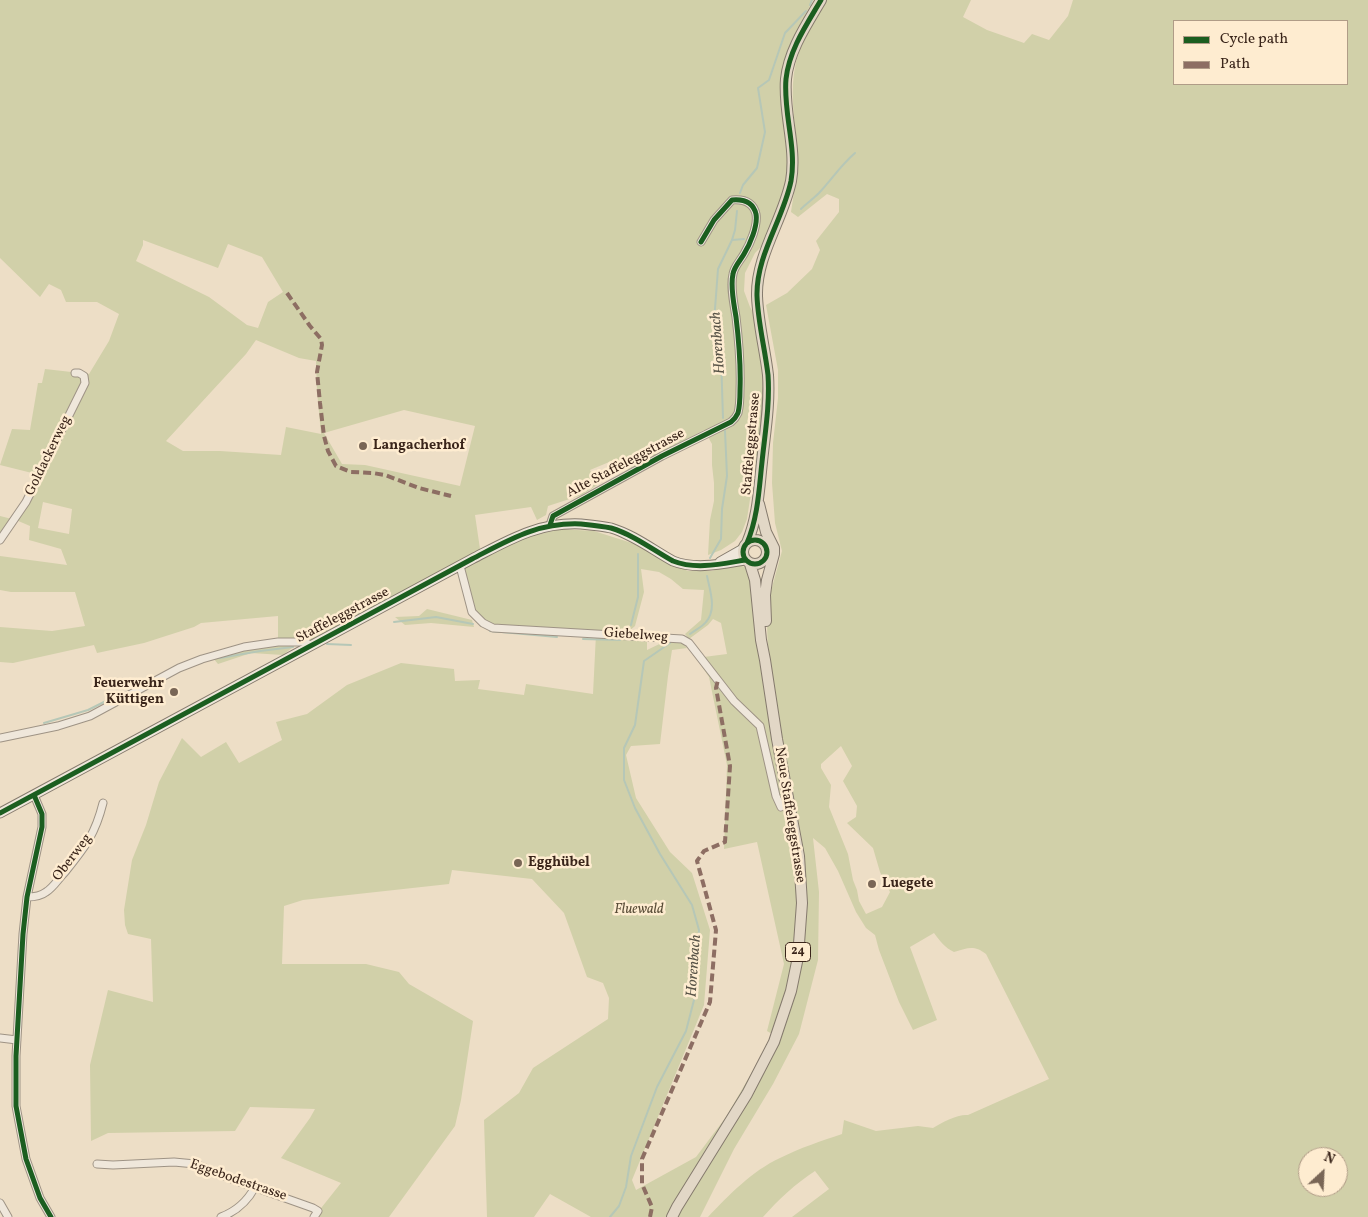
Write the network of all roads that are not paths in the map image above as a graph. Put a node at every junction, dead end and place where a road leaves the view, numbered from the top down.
1 (821, 0) edge
2 (701, 242) dead end
3 (75, 372) dead end
4 (758, 498) junction
5 (756, 513) junction
6 (550, 525) junction
7 (0, 540) edge
8 (763, 544) junction
9 (745, 546) junction
10 (764, 561) junction
11 (748, 562) junction
12 (710, 565) junction
13 (460, 566) junction
14 (765, 596) junction
15 (311, 645) junction
16 (765, 660) junction
17 (0, 738) edge
18 (34, 795) junction
19 (103, 803) dead end
20 (782, 807) dead end
21 (0, 813) edge
22 (27, 897) junction
23 (0, 1038) edge
24 (17, 1040) junction
25 (97, 1164) dead end
26 (255, 1188) junction
27 (0, 1203) edge
28 (316, 1214) edge
29 (233, 1215) edge
30 (8, 1217) edge
31 (50, 1217) edge
32 (221, 1217) edge
33 (672, 1217) edge

1 - 4 main road, Staffeleggstrasse / 24
2 - 6 street, Alte Staffeleggstrasse
3 - 7 street, Goldackerweg
4 - 5 main road, Staffeleggstrasse / 24
4 - 14 main road, 24
5 - 8 main road, Staffeleggstrasse / 24
5 - 9 main road, Staffeleggstrasse / 24
6 - 12 street, Staffeleggstrasse
6 - 13 street, Staffeleggstrasse
8 - 9 main road
8 - 10 main road
9 - 11 main road
9 - 12 street, Staffeleggstrasse
10 - 11 main road
10 - 14 main road, 24
11 - 12 street, Staffeleggstrasse
11 - 16 main road, Neue Staffeleggstrasse / 24
13 - 15 street, Staffeleggstrasse
13 - 20 street, Giebelweg
14 - 16 main road, 24
15 - 17 street
15 - 18 street, Staffeleggstrasse
16 - 33 main road, Neue Staffeleggstrasse / 24
18 - 21 street, Staffeleggstrasse
18 - 22 street
19 - 22 street, Oberweg
22 - 24 street
23 - 24 street
24 - 31 street
25 - 26 street, Eggebodestrasse
26 - 28 street, Eggebodestrasse
26 - 29 street
27 - 30 street
29 - 32 street

